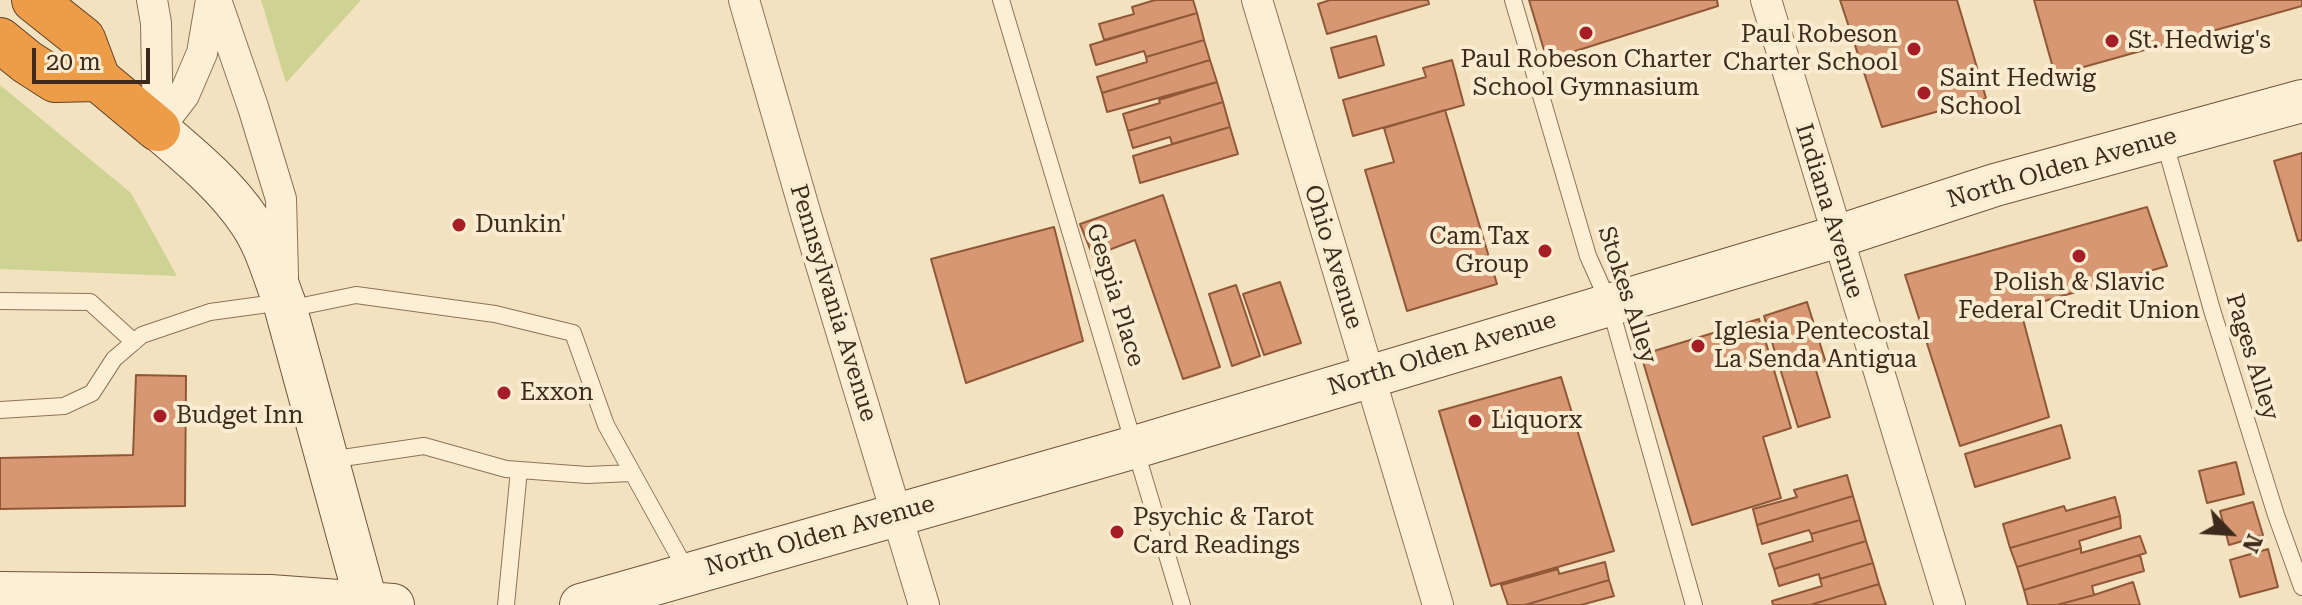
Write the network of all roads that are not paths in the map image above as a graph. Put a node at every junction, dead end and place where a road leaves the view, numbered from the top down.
1 (34, 0) edge
2 (57, 0) edge
3 (68, 0) edge
4 (152, 0) edge
5 (213, 0) edge
6 (744, 0) edge
7 (1001, 0) edge
8 (1257, 0) edge
9 (1513, 0) edge
10 (1766, 0) edge
11 (0, 40) edge
12 (98, 79) junction
13 (2302, 101) edge
14 (158, 129) junction
15 (2163, 138) junction
16 (1836, 237) junction
17 (0, 301) edge
18 (1609, 303) junction
19 (285, 306) junction
20 (134, 342) junction
21 (1369, 377) junction
22 (0, 410) edge
23 (1135, 447) junction
24 (327, 460) junction
25 (519, 470) junction
26 (632, 473) junction
27 (896, 515) junction
28 (688, 574) junction
29 (2302, 587) edge
30 (0, 593) edge
31 (376, 604) edge
32 (506, 605) edge
33 (581, 605) edge
34 (924, 605) edge
35 (1182, 605) edge
36 (1438, 605) edge
37 (1694, 605) edge
38 (1950, 605) edge

1 - 12 highway
2 - 3 highway
4 - 14 street
5 - 14 street
5 - 19 street
6 - 27 street, Pennsylvania Avenue
7 - 23 lane, Gespia Place
8 - 21 street, Ohio Avenue
9 - 18 lane, Stokes Alley
10 - 16 street, Indiana Avenue
11 - 12 highway
12 - 14 highway
13 - 15 main road, North Olden Avenue
14 - 19 main road
15 - 16 main road, North Olden Avenue
15 - 29 lane, Pages Alley
16 - 18 main road, North Olden Avenue
16 - 38 street, Indiana Avenue
17 - 20 lane
18 - 21 main road, North Olden Avenue
18 - 37 lane, Stokes Alley
19 - 20 lane
19 - 24 main road
19 - 26 lane
20 - 22 lane
21 - 23 main road, North Olden Avenue
21 - 36 street, Ohio Avenue
23 - 27 main road, North Olden Avenue
23 - 35 lane, Gespia Place
24 - 25 lane
24 - 31 main road
25 - 26 lane
25 - 32 lane
26 - 28 lane
27 - 28 main road, North Olden Avenue
27 - 34 street, Pennsylvania Avenue
28 - 33 main road, North Olden Avenue
30 - 31 main road

